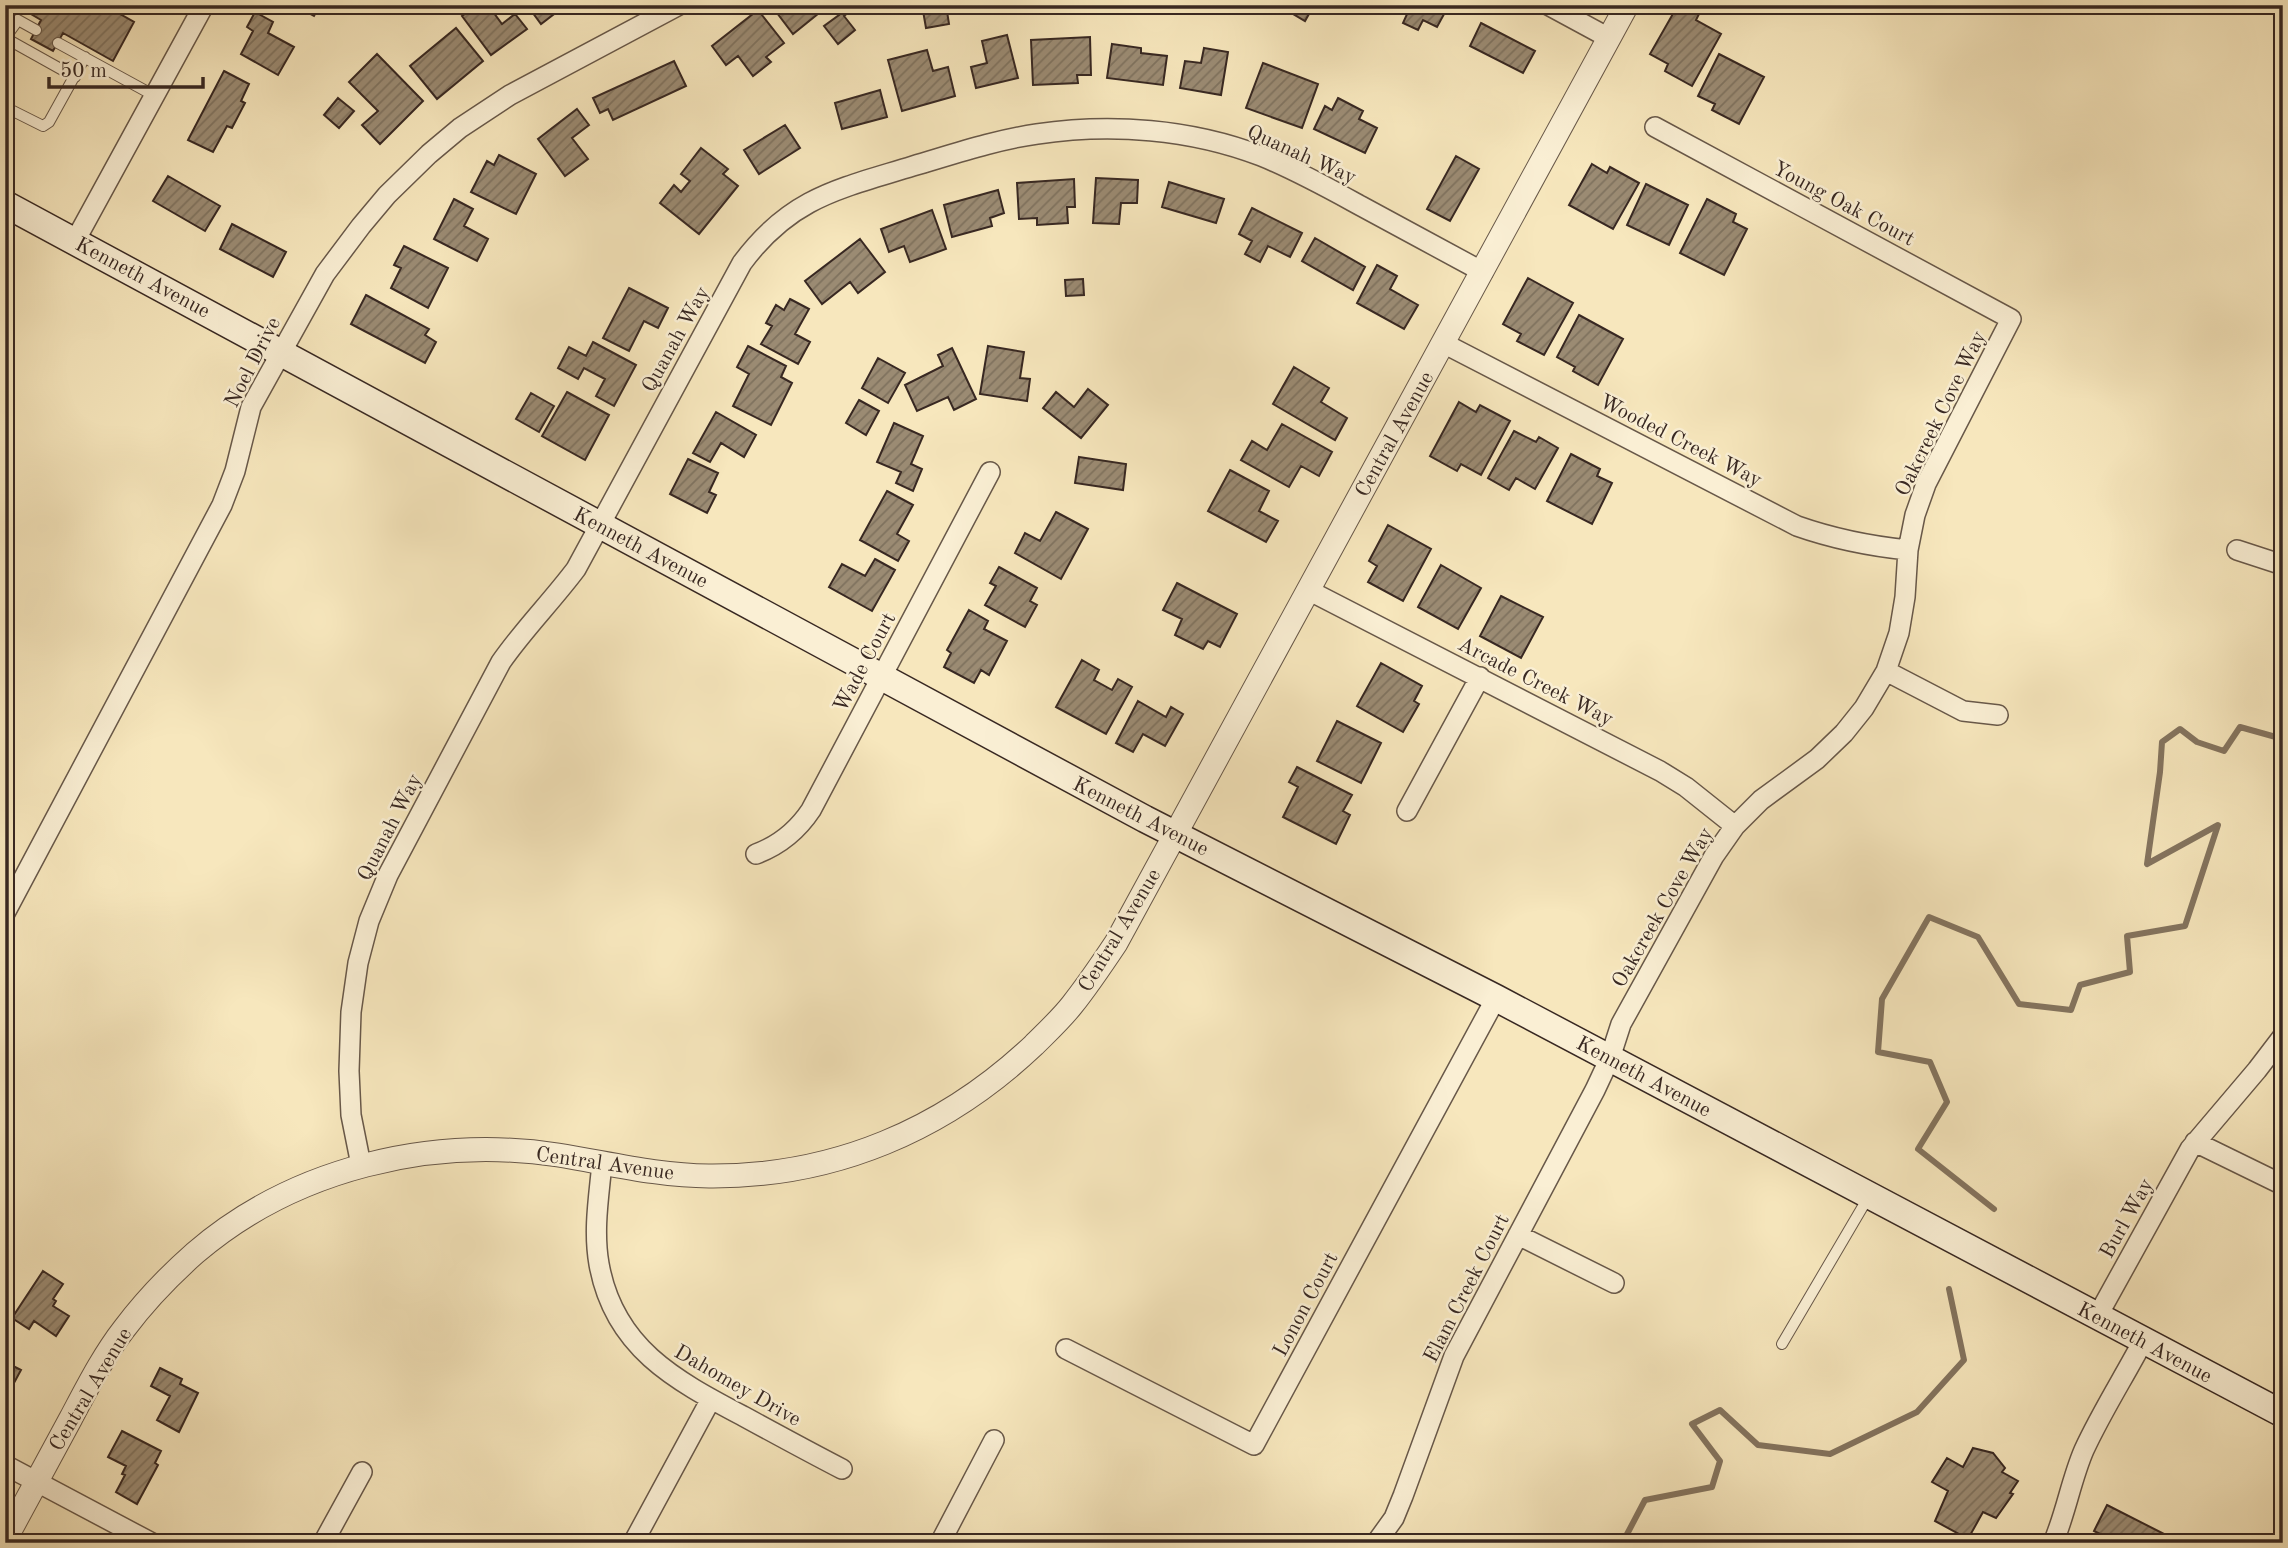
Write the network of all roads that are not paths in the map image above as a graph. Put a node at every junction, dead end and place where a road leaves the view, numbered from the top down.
1 (204, 5) edge
2 (679, 5) edge
3 (1548, 5) edge
4 (1627, 5) edge
5 (36, 30) dead end
6 (1609, 38) junction
7 (6, 39) edge
8 (58, 43) dead end
9 (85, 57) junction
10 (75, 77) junction
11 (155, 96) junction
12 (5, 107) edge
13 (1655, 127) dead end
14 (5, 204) edge
15 (75, 241) junction
16 (1483, 272) junction
17 (2011, 319) joint
18 (1443, 343) junction
19 (281, 352) junction
20 (990, 472) dead end
21 (600, 525) junction
22 (1908, 550) junction
23 (2237, 551) dead end
24 (2283, 565) edge
25 (1308, 590) junction
26 (1886, 671) junction
27 (1480, 677) junction
28 (882, 678) junction
29 (1998, 715) dead end
30 (1407, 810) dead end
31 (1735, 826) junction
32 (1175, 835) junction
33 (756, 854) dead end
34 (5, 913) edge
35 (1496, 998) junction
36 (2283, 1036) edge
37 (1609, 1058) junction
38 (2195, 1142) junction
39 (602, 1163) junction
40 (361, 1165) junction
41 (2283, 1185) edge
42 (1869, 1196) junction
43 (1518, 1235) junction
44 (1614, 1283) dead end
45 (2097, 1317) junction
46 (2143, 1341) junction
47 (1782, 1344) dead end
48 (1066, 1349) dead end
49 (710, 1399) junction
50 (2283, 1415) edge
51 (994, 1440) dead end
52 (5, 1465) edge
53 (842, 1469) dead end
54 (362, 1472) dead end
55 (37, 1481) junction
56 (5, 1540) edge
57 (152, 1543) edge
58 (323, 1543) edge
59 (633, 1543) edge
60 (940, 1543) edge
61 (1376, 1543) edge
62 (2053, 1543) edge

1 - 11 street
2 - 19 street, Noel Drive
3 - 6 street
4 - 6 street, Central Avenue
5 - 7 lane
6 - 16 street, Central Avenue
7 - 10 lane
8 - 9 lane
9 - 10 lane
9 - 11 lane
10 - 12 lane
11 - 15 street
13 - 17 street, Young Oak Court
14 - 15 main road, Kenneth Avenue
15 - 19 main road, Kenneth Avenue
16 - 18 street, Central Avenue
16 - 21 street, Quanah Way
17 - 22 street, Oakcreek Cove Way
18 - 22 street, Wooded Creek Way
18 - 25 street, Central Avenue
19 - 21 main road, Kenneth Avenue
19 - 34 street, Noel Drive
20 - 28 street, Wade Court
21 - 28 main road, Kenneth Avenue
21 - 40 street, Quanah Way
22 - 26 street, Oakcreek Cove Way
23 - 24 street
25 - 27 street, Arcade Creek Way
25 - 32 street, Central Avenue
26 - 29 street
26 - 31 street, Oakcreek Cove Way
27 - 30 street
27 - 31 street, Arcade Creek Way
28 - 32 main road, Kenneth Avenue
28 - 33 street, Wade Court
31 - 37 street, Oakcreek Cove Way
32 - 35 main road, Kenneth Avenue
32 - 39 street, Central Avenue
35 - 37 main road, Kenneth Avenue
35 - 48 street, Lonon Court
36 - 38 street, Burl Way
37 - 42 main road, Kenneth Avenue
37 - 43 street, Elam Creek Court
38 - 41 street
38 - 45 street, Burl Way
39 - 40 street, Central Avenue
39 - 49 street, Dahomey Drive
40 - 55 street, Central Avenue
42 - 45 main road, Kenneth Avenue
42 - 47 lane
43 - 44 street
43 - 61 street, Elam Creek Court
45 - 46 main road, Kenneth Avenue
46 - 50 main road, Kenneth Avenue
46 - 62 street
49 - 53 street, Dahomey Drive
49 - 59 street
51 - 60 street
52 - 55 street
54 - 58 street
55 - 56 street, Central Avenue
55 - 57 street

